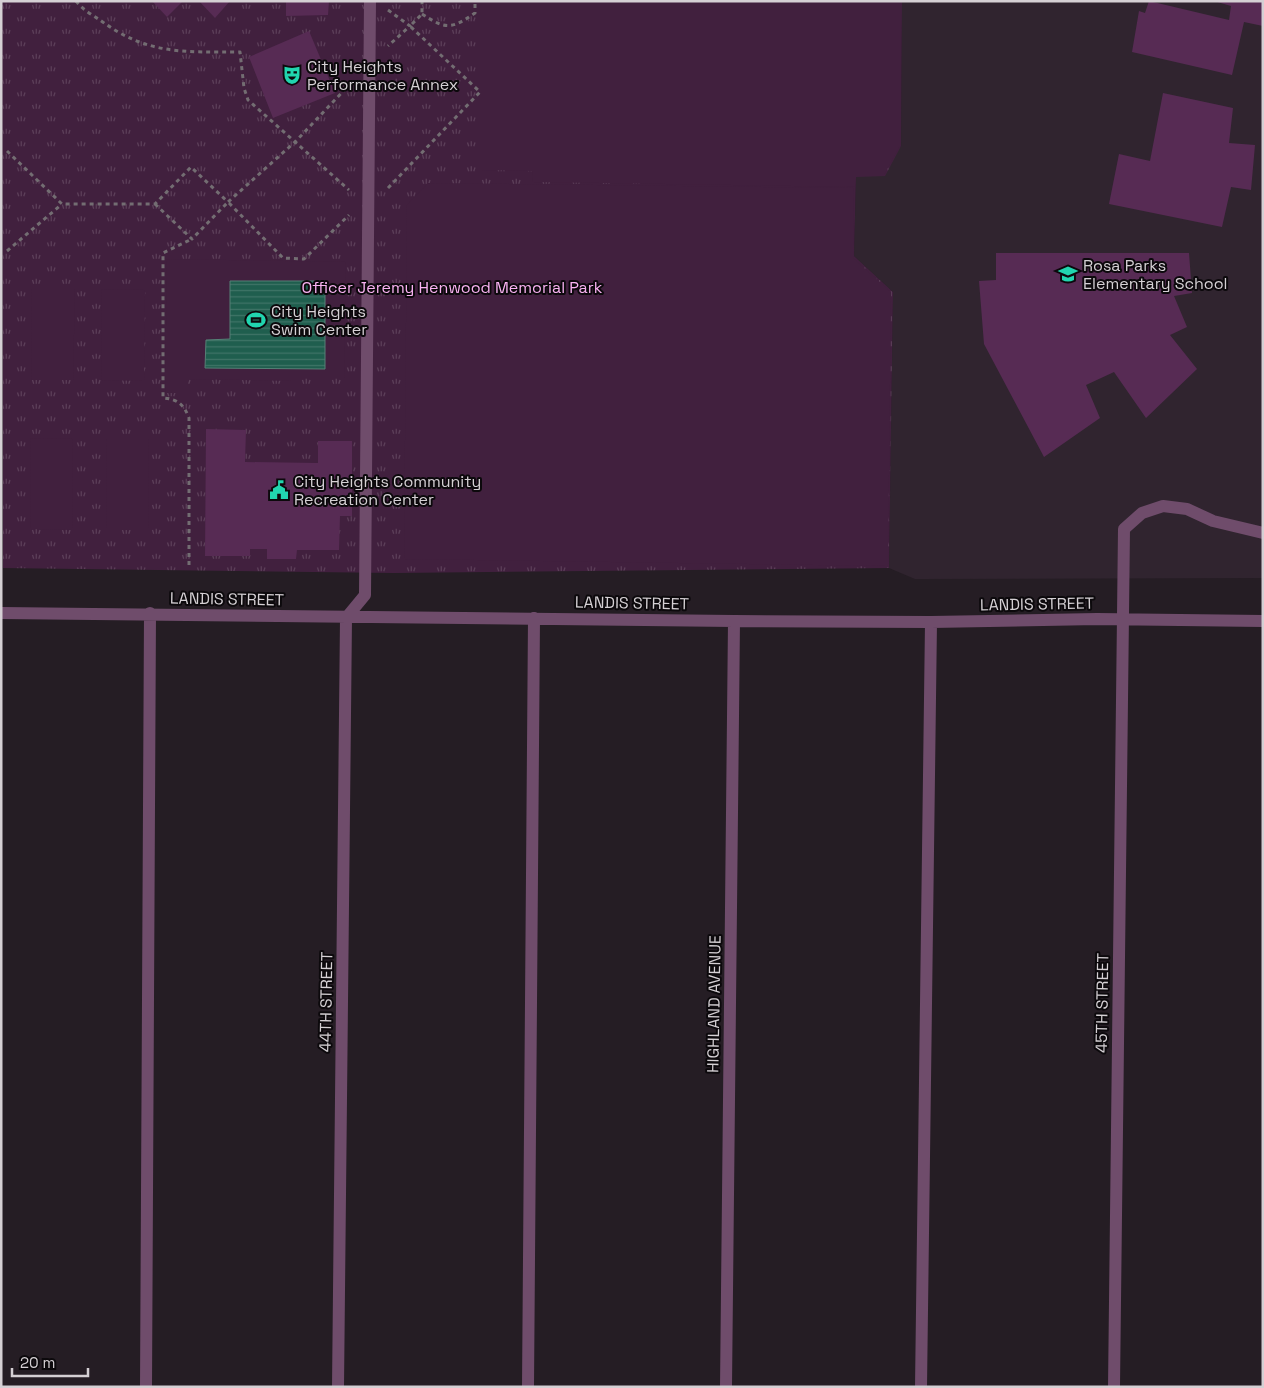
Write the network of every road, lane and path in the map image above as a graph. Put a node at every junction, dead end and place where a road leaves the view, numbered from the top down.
1 (76, 1) edge
2 (370, 1) edge
3 (422, 1) edge
4 (475, 1) edge
5 (422, 14) junction
6 (296, 141) junction
7 (7, 151) dead end
8 (228, 202) junction
9 (62, 204) junction
10 (155, 204) junction
11 (365, 205) junction
12 (192, 239) junction
13 (7, 251) dead end
14 (1263, 533) edge
15 (189, 565) dead end
16 (1, 613) edge
17 (150, 613) junction
18 (346, 618) junction
19 (534, 618) junction
20 (1123, 620) junction
21 (734, 621) junction
22 (1263, 621) edge
23 (931, 622) junction
24 (146, 1387) edge
25 (338, 1387) edge
26 (528, 1387) edge
27 (726, 1387) edge
28 (921, 1387) edge
29 (1114, 1387) edge

1 - 6 path
2 - 11 street
3 - 5 path
4 - 5 path
5 - 11 path
6 - 8 path
6 - 11 path
7 - 9 path
8 - 10 path
8 - 11 path
8 - 12 path
9 - 10 path
9 - 13 path
10 - 12 path
11 - 18 street
12 - 15 path
14 - 20 street, 45TH STREET
16 - 17 street, LANDIS STREET
17 - 18 street, LANDIS STREET
17 - 24 street
18 - 19 street, LANDIS STREET
18 - 25 street, 44TH STREET
19 - 21 street, LANDIS STREET
19 - 26 street
20 - 22 street, LANDIS STREET
20 - 23 street, LANDIS STREET
20 - 29 street, 45TH STREET
21 - 23 street, LANDIS STREET
21 - 27 street, HIGHLAND AVENUE
23 - 28 street

